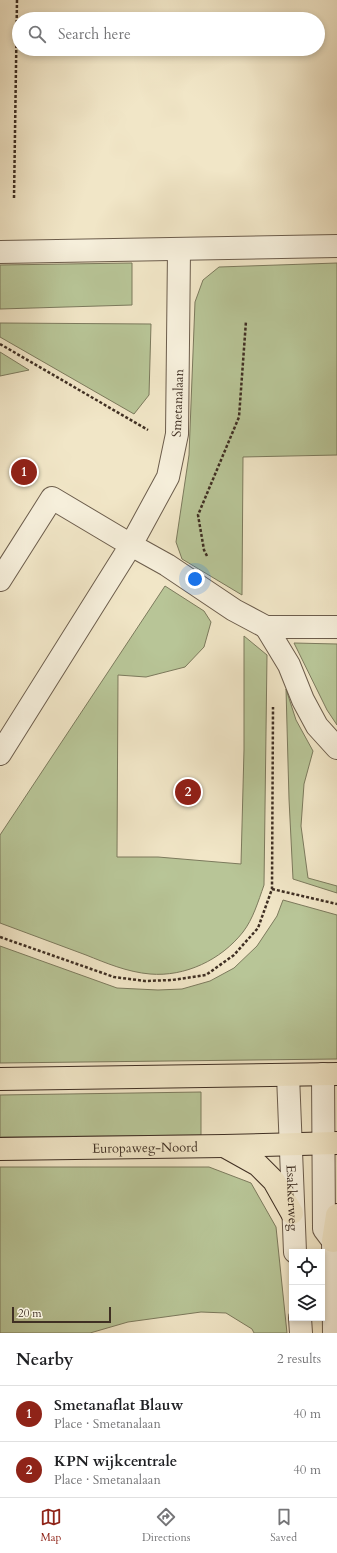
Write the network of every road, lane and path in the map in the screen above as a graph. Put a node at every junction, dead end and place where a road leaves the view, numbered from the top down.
1 (17, 0) edge
2 (17, 12) edge
3 (16, 56) edge
4 (14, 198) dead end
5 (337, 246) edge
6 (179, 250) junction
7 (0, 252) edge
8 (246, 320) dead end
9 (0, 344) edge
10 (175, 446) junction
11 (131, 545) junction
12 (208, 557) dead end
13 (0, 580) edge
14 (266, 627) junction
15 (337, 627) edge
16 (273, 707) dead end
17 (337, 748) edge
18 (0, 754) edge
19 (272, 888) junction
20 (337, 904) edge
21 (0, 937) edge
22 (330, 1074) edge
23 (288, 1075) junction
24 (0, 1079) edge
25 (330, 1143) edge
26 (290, 1144) junction
27 (224, 1146) junction
28 (0, 1149) edge
29 (292, 1213) junction
30 (337, 1215) edge
31 (333, 1241) junction
32 (295, 1249) edge
33 (300, 1321) edge
34 (301, 1333) edge
35 (334, 1333) edge

1 - 2 path
3 - 4 path
5 - 6 street
6 - 7 street
6 - 10 street, Smetanalaan
8 - 12 path
9 - 10 path
10 - 11 street, Smetanalaan
11 - 13 street
11 - 14 street
11 - 18 street, Smetanalaan
14 - 15 street
14 - 17 street
16 - 19 path
19 - 20 path
19 - 21 path
22 - 23 main road
22 - 25 street
23 - 24 main road
23 - 26 street
25 - 26 main road, Europaweg-Noord
25 - 31 street
26 - 27 main road, Europaweg-Noord
26 - 29 street, Esakkerweg
27 - 28 main road, Europaweg-Noord
27 - 29 main road
29 - 32 street, Esakkerweg
30 - 31 main road
31 - 35 street
33 - 34 street

